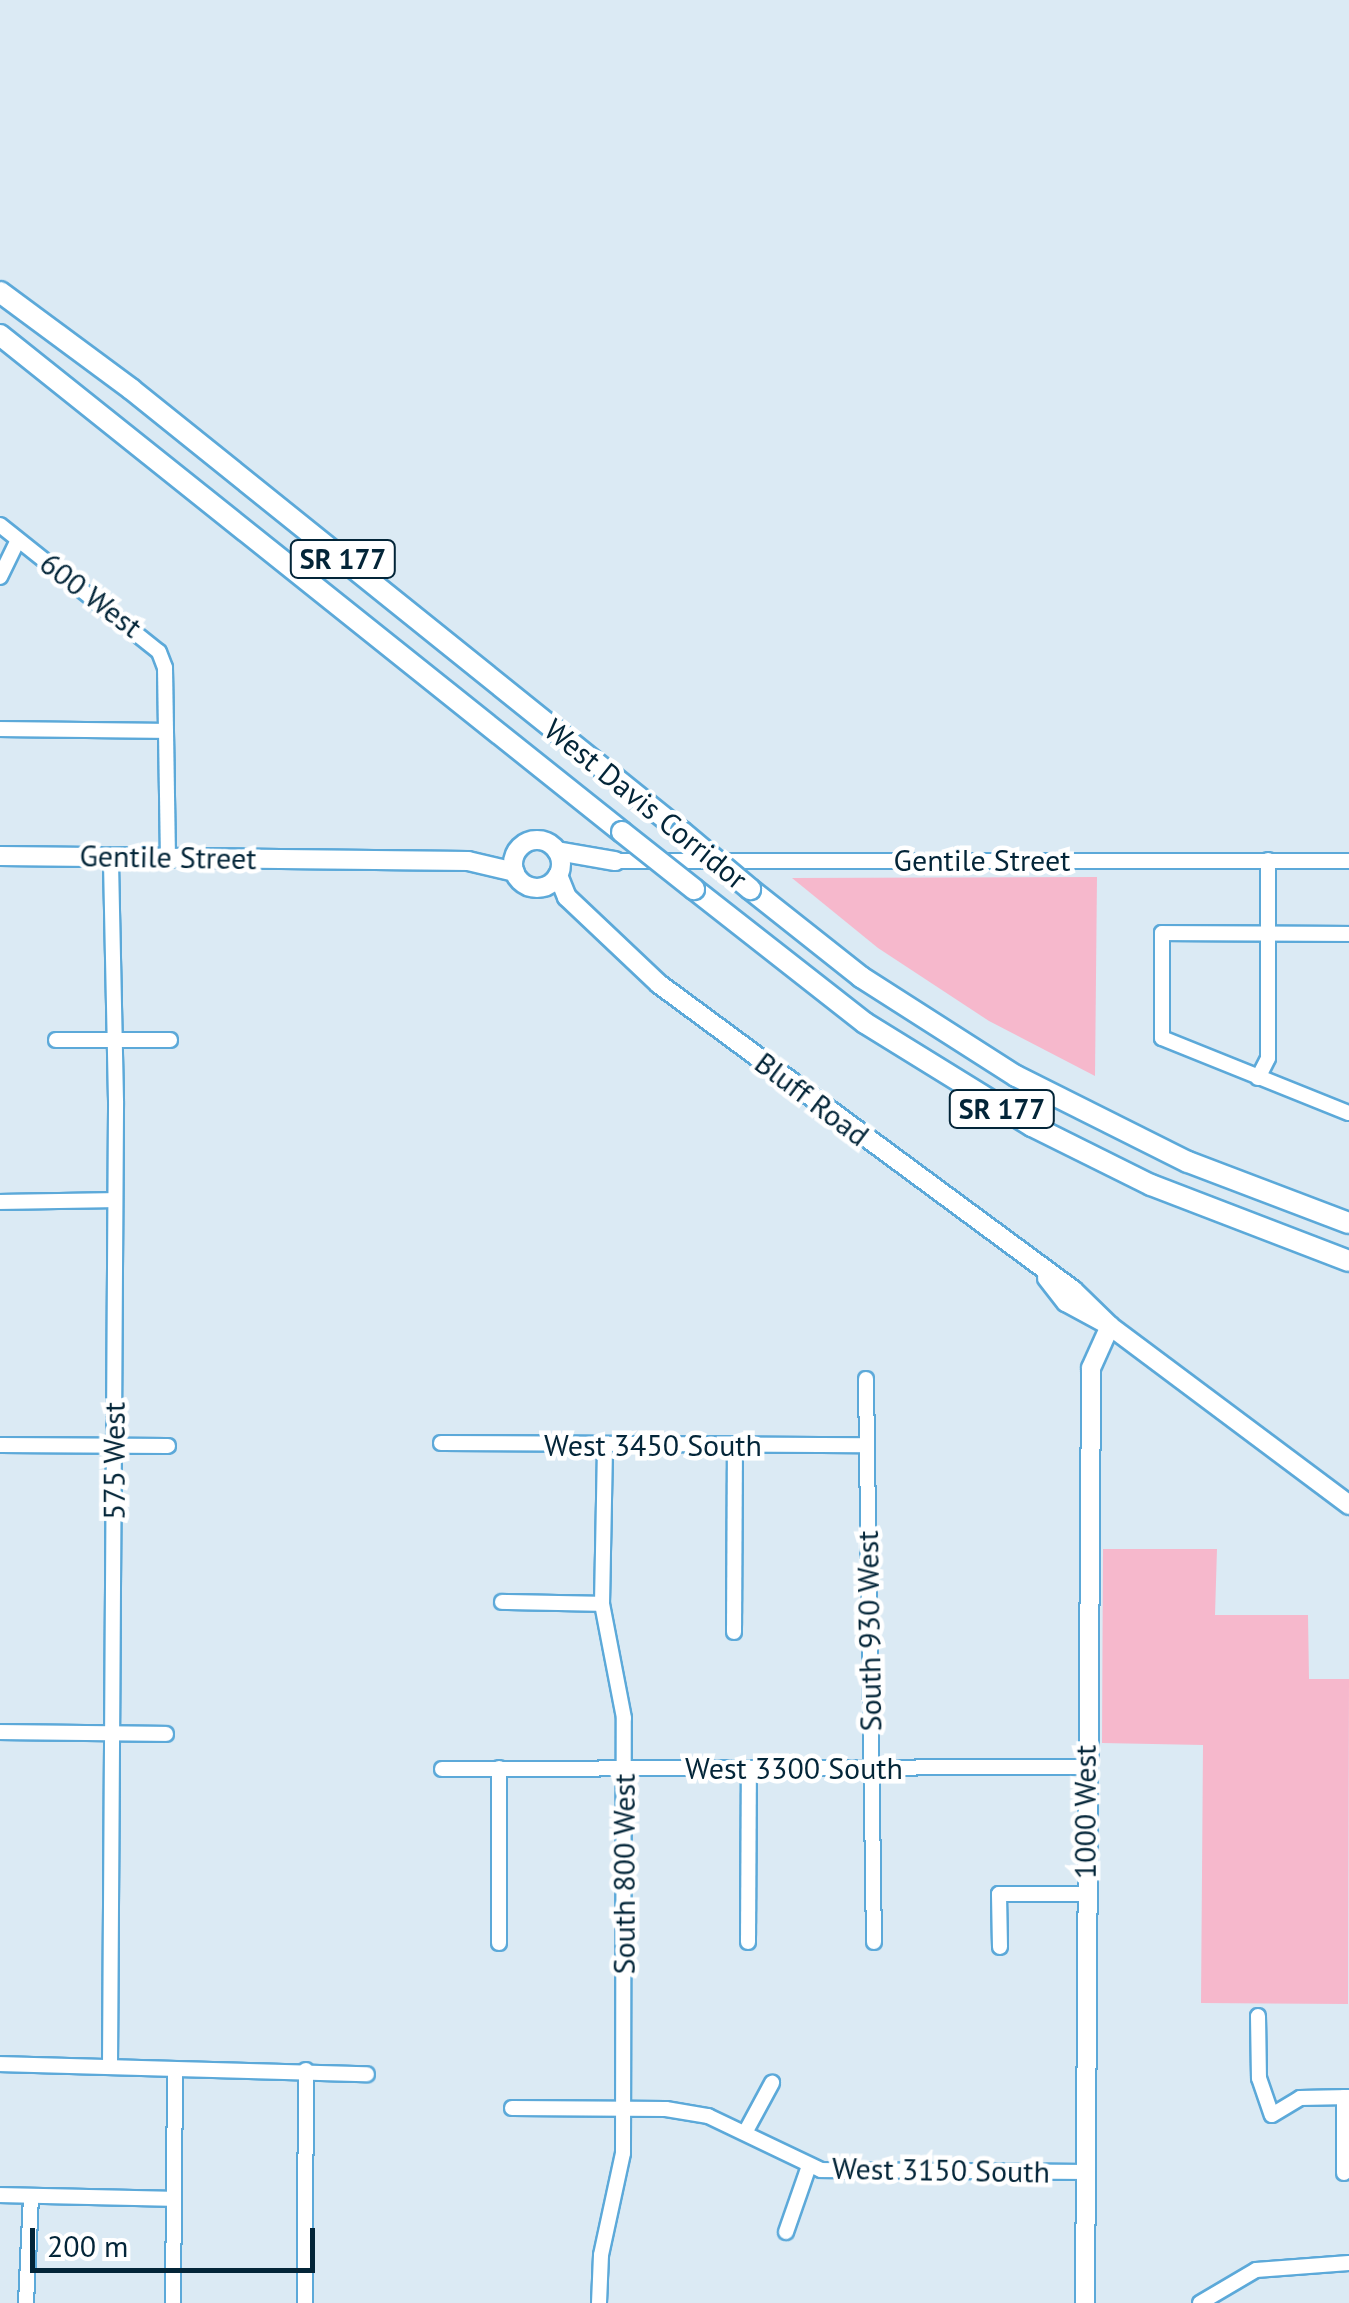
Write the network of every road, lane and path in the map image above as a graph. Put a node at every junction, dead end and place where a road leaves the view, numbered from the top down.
1 (0, 292) edge
2 (0, 336) edge
3 (0, 525) edge
4 (18, 540) junction
5 (0, 578) edge
6 (0, 729) edge
7 (166, 731) junction
8 (522, 846) junction
9 (557, 851) junction
10 (0, 856) edge
11 (111, 857) junction
12 (168, 858) junction
13 (1268, 860) junction
14 (468, 861) junction
15 (615, 861) junction
16 (1349, 861) edge
17 (515, 872) junction
18 (559, 874) junction
19 (537, 888) junction
20 (588, 916) junction
21 (1268, 933) junction
22 (1349, 934) edge
23 (116, 1039) junction
24 (56, 1040) dead end
25 (170, 1040) dead end
26 (1258, 1078) junction
27 (1349, 1113) edge
28 (113, 1200) junction
29 (0, 1202) edge
30 (1349, 1223) edge
31 (1349, 1261) edge
32 (1110, 1326) junction
33 (866, 1380) dead end
34 (114, 1444) junction
35 (441, 1444) dead end
36 (0, 1445) edge
37 (605, 1445) junction
38 (866, 1445) junction
39 (168, 1446) dead end
40 (735, 1446) junction
41 (1349, 1505) edge
42 (502, 1602) dead end
43 (602, 1604) junction
44 (734, 1632) dead end
45 (0, 1732) edge
46 (113, 1734) junction
47 (166, 1734) dead end
48 (872, 1766) junction
49 (1085, 1767) junction
50 (499, 1768) junction
51 (625, 1768) junction
52 (442, 1769) dead end
53 (749, 1770) junction
54 (1085, 1894) junction
55 (748, 1942) dead end
56 (874, 1942) dead end
57 (499, 1944) dead end
58 (1000, 1947) dead end
59 (1258, 2016) dead end
60 (0, 2064) edge
61 (110, 2065) junction
62 (306, 2070) junction
63 (175, 2072) junction
64 (367, 2074) dead end
65 (772, 2083) dead end
66 (1346, 2096) edge
67 (512, 2108) dead end
68 (622, 2108) junction
69 (746, 2131) junction
70 (810, 2166) junction
71 (1083, 2172) junction
72 (1344, 2173) dead end
73 (0, 2195) edge
74 (31, 2197) junction
75 (173, 2198) junction
76 (786, 2232) dead end
77 (1349, 2263) edge
78 (1211, 2301) edge
79 (26, 2303) edge
80 (173, 2303) edge
81 (305, 2303) edge
82 (599, 2303) edge
83 (1084, 2303) edge

1 - 30 highway, West Davis Corridor / SR 177, bridge
2 - 31 highway, West Davis Corridor / SR 177, bridge
3 - 4 street, 600 West
4 - 5 street
4 - 7 street, 600 West
6 - 7 street
7 - 12 street, 600 West
8 - 9 main road
8 - 14 main road
8 - 17 main road
9 - 15 main road, Gentile Street
9 - 18 main road
10 - 11 main road, Gentile Street
11 - 12 main road, Gentile Street
11 - 23 street, 575 West
12 - 14 main road, Gentile Street
13 - 15 street, Gentile Street
13 - 16 street, Gentile Street
13 - 21 street
14 - 17 main road, Gentile Street
15 - 18 main road, Gentile Street
17 - 19 main road
18 - 19 main road
18 - 20 main road, Bluff Road
19 - 20 main road, Bluff Road
20 - 32 main road, Bluff Road
21 - 22 street
21 - 26 street
21 - 26 street
23 - 24 street
23 - 25 street
23 - 28 street, 575 West
26 - 27 street
28 - 29 street
28 - 34 street, 575 West
32 - 41 main road, Bluff Road
32 - 49 main road, 1000 West
33 - 38 street, South 930 West
34 - 36 street
34 - 39 street
34 - 46 street, 575 West
35 - 37 street, West 3450 South
37 - 40 street, West 3450 South
37 - 43 street, South 800 West
38 - 40 street, West 3450 South
38 - 48 street, South 930 West
40 - 44 street
42 - 43 street
43 - 51 street, South 800 West
45 - 46 street
46 - 47 street
46 - 61 street, 575 West
48 - 49 street, West 3300 South
48 - 53 street, West 3300 South
48 - 56 street, South 930 West
49 - 54 main road, 1000 West
50 - 51 street, West 3300 South
50 - 52 street, West 3300 South
50 - 57 street
51 - 53 street, West 3300 South
51 - 68 street, South 800 West
53 - 55 street
54 - 58 street
54 - 71 main road, 1000 West
59 - 66 street
60 - 61 street
61 - 63 street
62 - 63 street
62 - 64 street
62 - 81 street
63 - 75 street
65 - 69 street
66 - 72 street
67 - 68 street, West 3150 South
68 - 69 street, West 3150 South
68 - 82 street, South 800 West
69 - 70 street, West 3150 South
70 - 71 street, West 3150 South
70 - 76 street
71 - 83 main road, 1000 West
73 - 74 street
74 - 75 street
74 - 79 street
75 - 80 street
77 - 78 street

